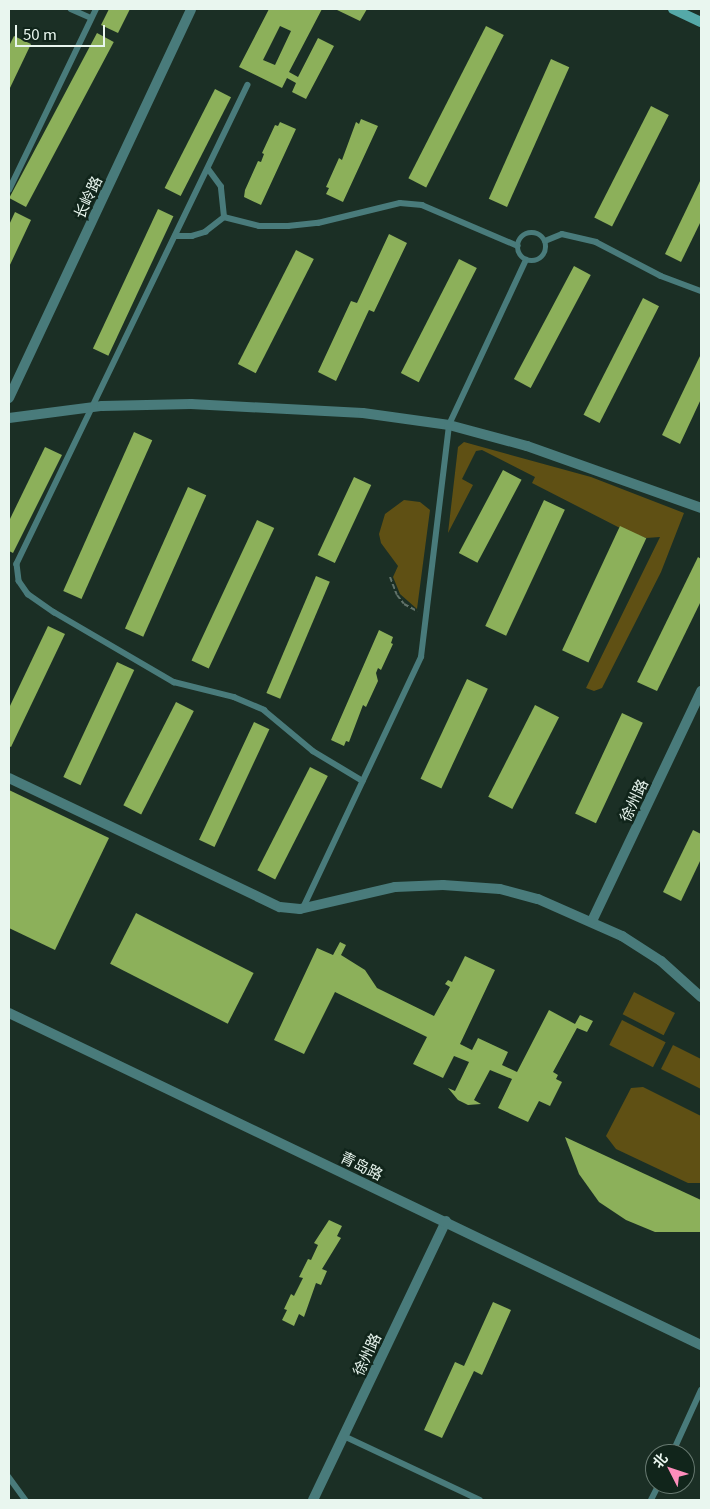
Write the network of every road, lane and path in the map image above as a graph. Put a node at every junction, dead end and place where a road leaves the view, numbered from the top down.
1 (71, 9) edge
2 (96, 9) edge
3 (192, 9) edge
4 (673, 9) edge
5 (91, 18) junction
6 (701, 22) edge
7 (248, 85) dead end
8 (208, 169) junction
9 (9, 190) edge
10 (224, 217) junction
11 (175, 236) junction
12 (545, 241) junction
13 (518, 246) junction
14 (526, 260) junction
15 (701, 291) edge
16 (9, 398) edge
17 (92, 408) junction
18 (9, 418) edge
19 (449, 425) junction
20 (701, 508) edge
21 (390, 577) dead end
22 (426, 612) junction
23 (701, 691) edge
24 (9, 778) edge
25 (363, 780) junction
26 (303, 908) junction
27 (592, 921) junction
28 (701, 997) edge
29 (9, 1013) edge
30 (446, 1221) junction
31 (701, 1346) edge
32 (701, 1390) edge
33 (344, 1436) junction
34 (677, 1444) edge
35 (9, 1477) edge
36 (26, 1500) edge
37 (313, 1500) edge
38 (480, 1500) edge

1 - 5 lane
2 - 5 lane
3 - 16 street, 长岭路
4 - 6 main road
5 - 9 lane
7 - 8 lane
8 - 10 lane
8 - 11 lane
10 - 11 lane
10 - 13 lane
11 - 17 lane
12 - 13 lane
12 - 14 lane
12 - 15 lane
13 - 14 lane
14 - 19 lane
17 - 18 street
17 - 19 street
17 - 25 lane
19 - 20 street
19 - 22 lane
21 - 22 path
22 - 25 lane
23 - 27 street, 徐州路
24 - 26 street
25 - 26 lane
26 - 27 street
27 - 28 street
29 - 30 street, 青岛路
30 - 31 street, 青岛路
30 - 33 street, 徐州路
32 - 34 lane
33 - 37 street, 徐州路
33 - 38 lane
35 - 36 lane

